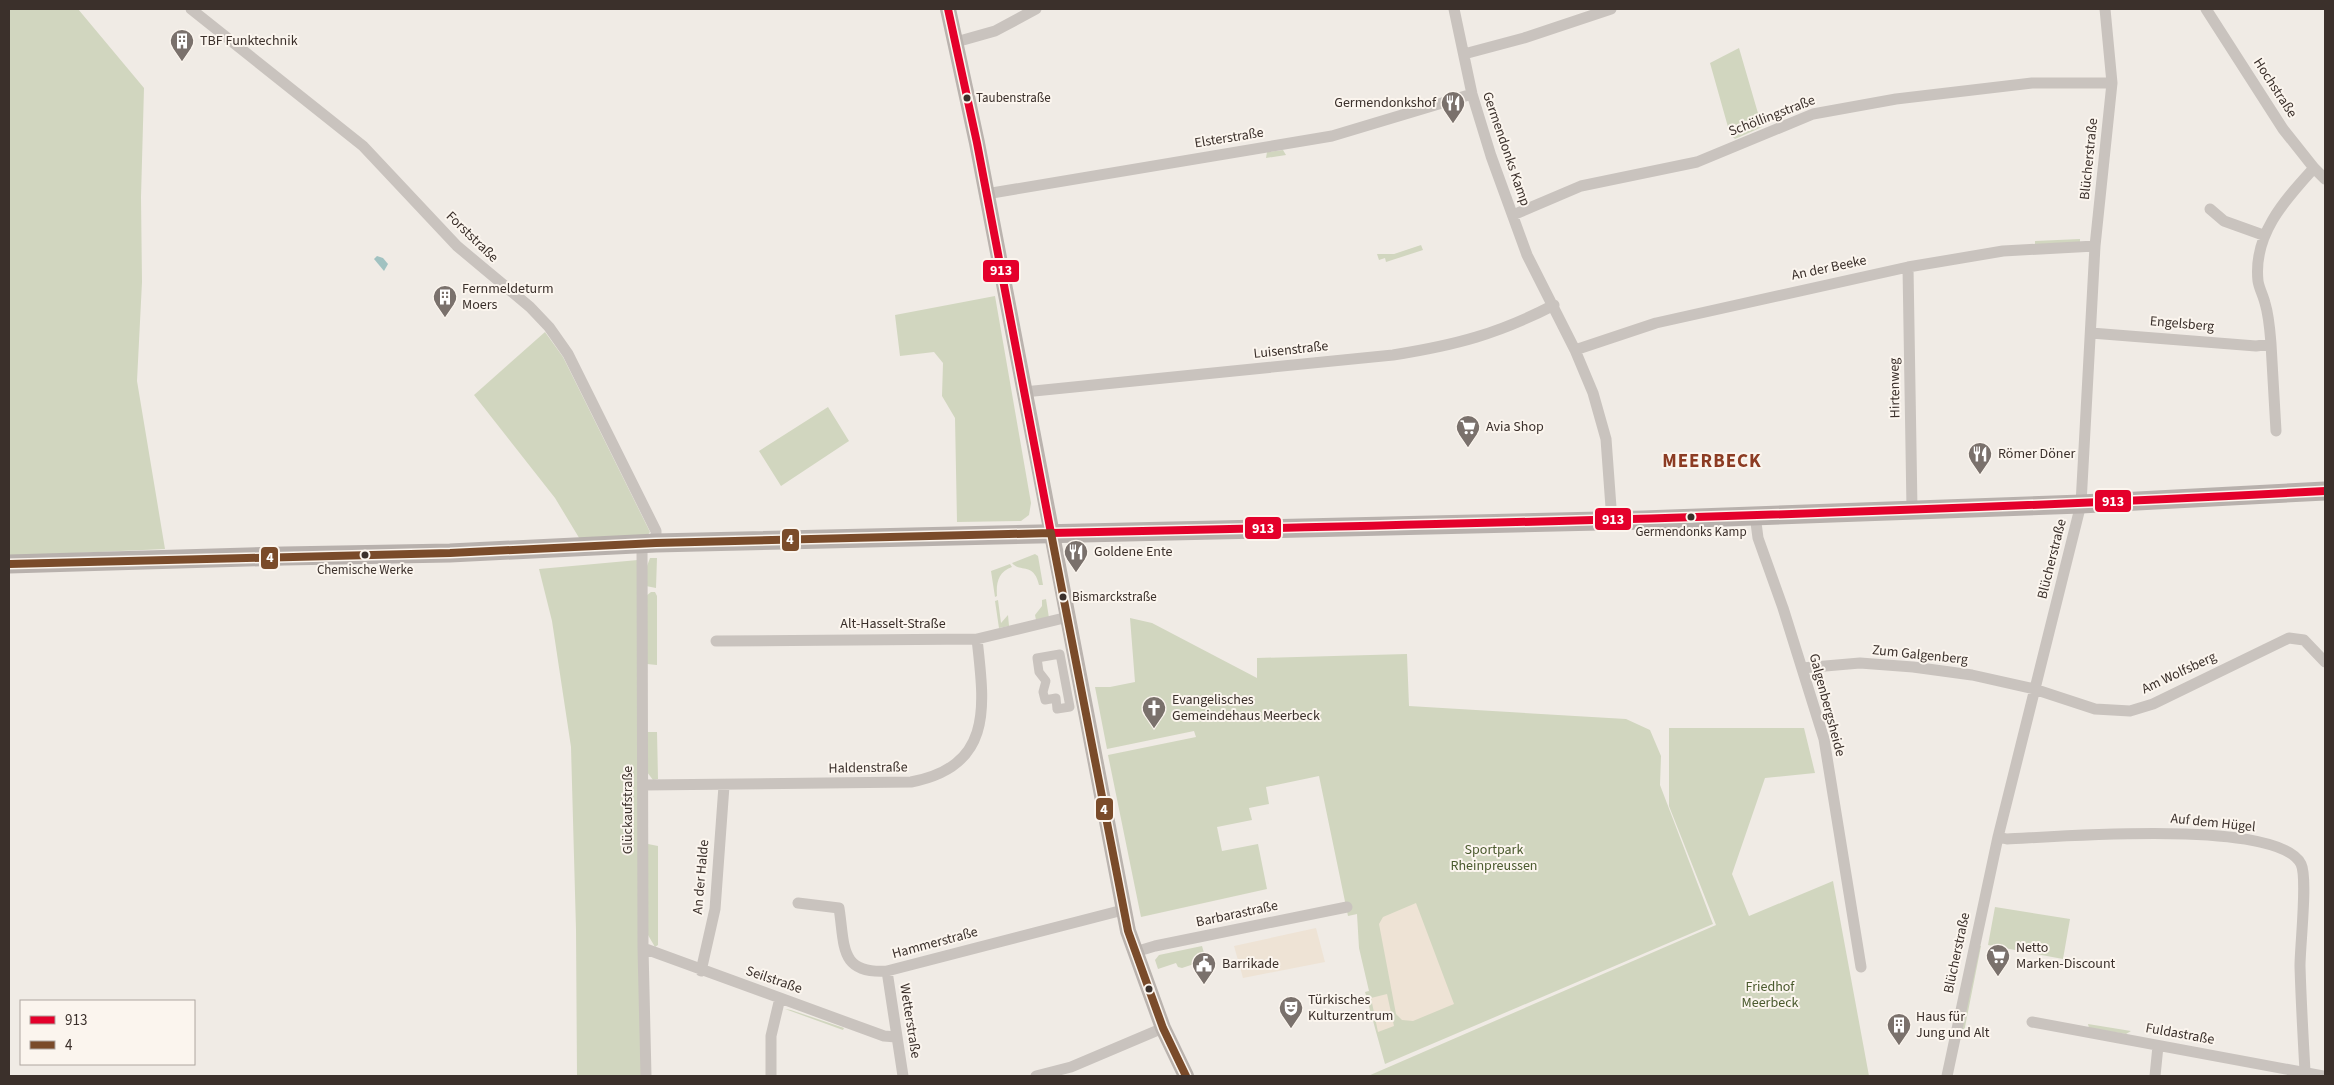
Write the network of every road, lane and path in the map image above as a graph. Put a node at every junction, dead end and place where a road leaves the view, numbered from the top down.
1 (191, 9) edge
2 (948, 9) edge
3 (1036, 9) edge
4 (1454, 9) edge
5 (1612, 9) edge
6 (2105, 9) edge
7 (2210, 10) edge
8 (956, 42) junction
9 (1464, 54) junction
10 (2112, 83) junction
11 (1472, 94) junction
12 (2314, 168) junction
13 (2325, 179) edge
14 (986, 194) junction
15 (2210, 209) dead end
16 (1513, 215) junction
17 (2264, 235) junction
18 (2095, 246) junction
19 (1908, 267) junction
20 (1554, 305) junction
21 (2091, 333) junction
22 (2271, 344) junction
23 (1576, 350) junction
24 (1024, 392) junction
25 (2276, 431) dead end
26 (2325, 491) edge
27 (2081, 504) junction
28 (1912, 509) junction
29 (1755, 515) junction
30 (1612, 521) junction
31 (1051, 533) junction
32 (649, 543) junction
33 (9, 564) edge
34 (1068, 617) junction
35 (978, 639) junction
36 (716, 641) dead end
37 (2325, 662) edge
38 (1802, 668) junction
39 (2034, 689) junction
40 (1070, 707) joint
41 (644, 785) junction
42 (724, 786) junction
43 (1998, 837) junction
44 (798, 902) dead end
45 (1346, 907) dead end
46 (1123, 910) junction
47 (643, 948) junction
48 (1135, 952) junction
49 (1862, 967) dead end
50 (701, 971) junction
51 (887, 971) junction
52 (780, 998) junction
53 (2032, 1022) dead end
54 (1163, 1028) junction
55 (896, 1037) junction
56 (2158, 1046) junction
57 (2305, 1071) junction
58 (646, 1076) edge
59 (771, 1076) edge
60 (903, 1076) edge
61 (1036, 1076) edge
62 (1186, 1076) edge
63 (1947, 1076) edge
64 (2155, 1076) edge
65 (2322, 1076) edge

1 - 32 street, Forststraße
2 - 8 main road
3 - 8 street
4 - 9 street, Germendonks Kamp
5 - 9 street
6 - 10 street, Blücherstraße
7 - 12 street, Hochstraße
8 - 14 main road
9 - 11 street, Germendonks Kamp
10 - 16 street, Schöllingstraße
10 - 18 street, Blücherstraße
11 - 14 street, Elsterstraße
11 - 16 street, Germendonks Kamp
12 - 13 street, Hochstraße
12 - 17 street
14 - 24 main road
15 - 17 street
16 - 20 street, Germendonks Kamp
17 - 22 street
18 - 19 street, An der Beeke
18 - 21 street, Blücherstraße
19 - 23 street, An der Beeke
19 - 28 street, Hirtenweg
20 - 23 street, Germendonks Kamp
20 - 24 street, Luisenstraße
21 - 22 street, Engelsberg
21 - 27 street, Blücherstraße
22 - 25 street
23 - 30 street, Germendonks Kamp
24 - 31 main road
26 - 27 main road
27 - 28 main road
27 - 39 street, Blücherstraße
28 - 29 main road
29 - 30 main road
29 - 38 street, Galgenbergsheide
30 - 31 main road
31 - 32 main road
31 - 34 main road
32 - 33 main road
32 - 41 street, Glückaufstraße
34 - 35 street, Alt-Hasselt-Straße
34 - 46 main road
35 - 36 street, Alt-Hasselt-Straße
35 - 42 street, Haldenstraße
37 - 39 street, Am Wolfsberg
38 - 39 street, Zum Galgenberg
38 - 49 street, Galgenbergsheide
39 - 43 street, Blücherstraße
40 - 40 street
41 - 42 street, Haldenstraße
41 - 47 street, Glückaufstraße
42 - 50 street, An der Halde
43 - 57 street, Auf dem Hügel
43 - 63 street, Blücherstraße
44 - 51 street, Hammerstraße
45 - 48 street, Barbarastraße
46 - 48 main road
46 - 51 street, Hammerstraße
47 - 50 street, Seilstraße
47 - 58 street, Glückaufstraße
48 - 54 main road
50 - 52 street, Seilstraße
51 - 55 street, Wetterstraße
52 - 55 street, Seilstraße
52 - 59 street
53 - 56 street, Fuldastraße
54 - 61 street
54 - 62 main road
55 - 60 street, Wetterstraße
56 - 57 street, Fuldastraße
56 - 64 street
57 - 65 street, Fuldastraße

